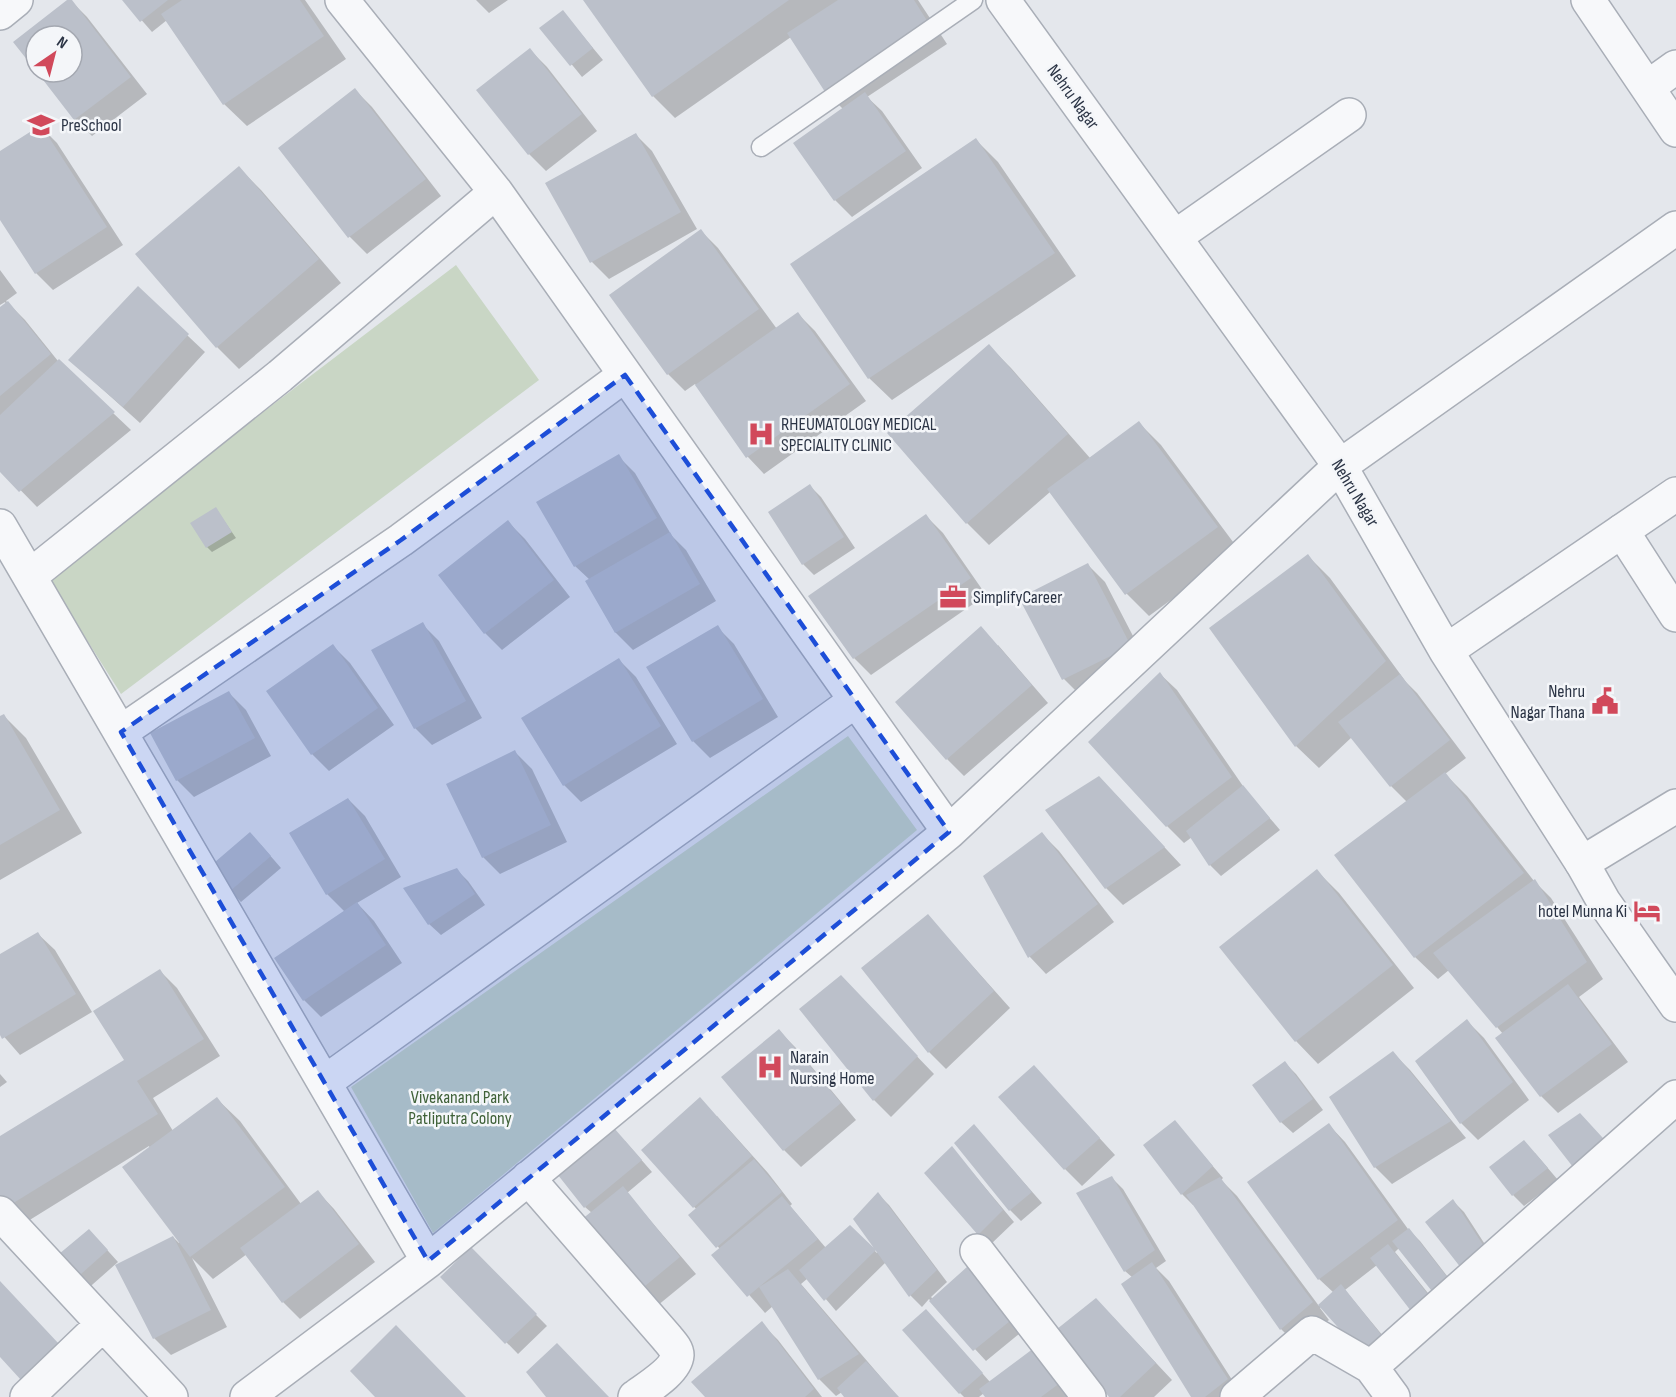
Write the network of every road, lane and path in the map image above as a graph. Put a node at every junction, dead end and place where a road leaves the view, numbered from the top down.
1 (16, 0) edge
2 (342, 0) edge
3 (973, 0) edge
4 (1004, 0) edge
5 (1588, 0) edge
6 (0, 14) edge
7 (1676, 67) edge
8 (1648, 87) junction
9 (1349, 115) dead end
10 (1676, 130) edge
11 (761, 147) dead end
12 (496, 192) junction
13 (1676, 228) edge
14 (1175, 237) junction
15 (625, 375) junction
16 (1340, 466) junction
17 (1676, 494) edge
18 (0, 526) edge
19 (1622, 531) junction
20 (30, 576) junction
21 (1676, 615) edge
22 (1446, 651) junction
23 (855, 701) junction
24 (121, 732) junction
25 (1676, 806) edge
26 (949, 832) junction
27 (1582, 863) junction
28 (1676, 1005) edge
29 (325, 1082) junction
30 (1676, 1097) edge
31 (528, 1178) junction
32 (0, 1213) edge
33 (977, 1251) dead end
34 (428, 1261) junction
35 (103, 1324) junction
36 (1371, 1367) junction
37 (27, 1397) edge
38 (171, 1397) edge
39 (247, 1397) edge
40 (635, 1397) edge
41 (1089, 1397) edge
42 (1237, 1397) edge
43 (1393, 1397) edge

1 - 6 street
2 - 12 street
3 - 11 lane
4 - 14 street, Nehru Nagar
5 - 8 street
7 - 8 street
8 - 10 street
9 - 14 street
12 - 15 street
12 - 20 street
13 - 16 street
14 - 16 street, Nehru Nagar
15 - 23 street
15 - 24 street
16 - 22 street, Nehru Nagar
16 - 26 street
17 - 19 street
18 - 20 street
19 - 21 street
19 - 22 street
20 - 24 street
22 - 27 street, Nehru Nagar
23 - 26 street
23 - 29 street
24 - 29 street
25 - 27 street
26 - 31 street
27 - 28 street, Nehru Nagar
29 - 34 street
30 - 36 street
31 - 34 street
31 - 40 street
32 - 35 street
33 - 41 street
34 - 39 street
35 - 37 street
35 - 38 street
36 - 42 street
36 - 43 street

